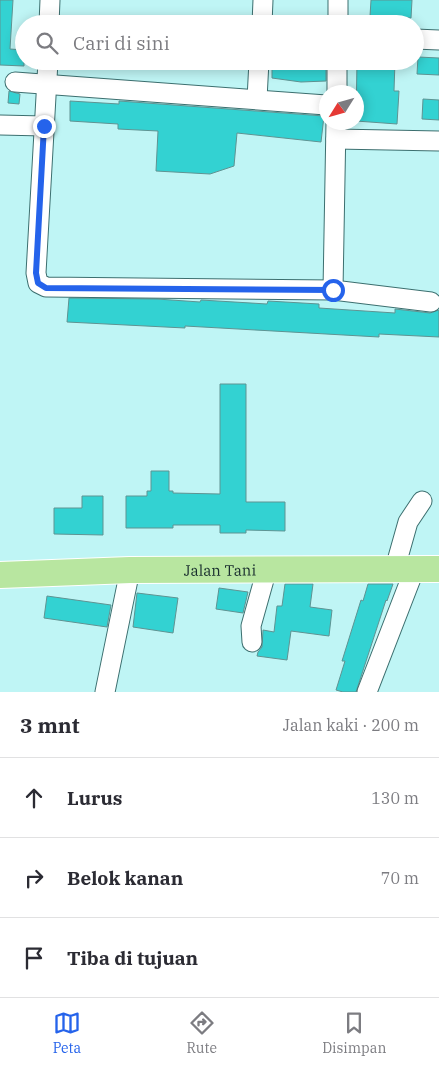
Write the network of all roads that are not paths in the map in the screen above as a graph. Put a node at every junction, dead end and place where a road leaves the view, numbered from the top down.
1 (50, 0) edge
2 (263, 0) edge
3 (338, 0) edge
4 (49, 15) edge
5 (262, 15) edge
6 (338, 15) edge
7 (424, 39) edge
8 (439, 40) edge
9 (48, 70) edge
10 (259, 70) edge
11 (338, 70) edge
12 (15, 82) dead end
13 (48, 85) junction
14 (337, 85) edge
15 (257, 99) junction
16 (319, 105) edge
17 (0, 125) edge
18 (44, 126) junction
19 (336, 131) edge
20 (439, 141) edge
21 (333, 290) junction
22 (431, 302) dead end
23 (422, 501) dead end
24 (267, 569) junction
25 (416, 569) edge
26 (130, 570) junction
27 (0, 575) edge
28 (252, 642) dead end
29 (105, 692) edge
30 (367, 692) edge

1 - 4 street
2 - 5 street
3 - 6 street
7 - 8 street
9 - 13 street
10 - 15 street
11 - 14 street
12 - 13 street
13 - 15 street
13 - 18 street
15 - 16 street
17 - 18 street
18 - 21 street
19 - 20 street
19 - 21 street
21 - 22 street
23 - 25 street
24 - 25 highway, Jalan Tani
24 - 26 highway, Jalan Tani
24 - 28 street
25 - 30 street
26 - 27 highway, Jalan Tani
26 - 29 street

